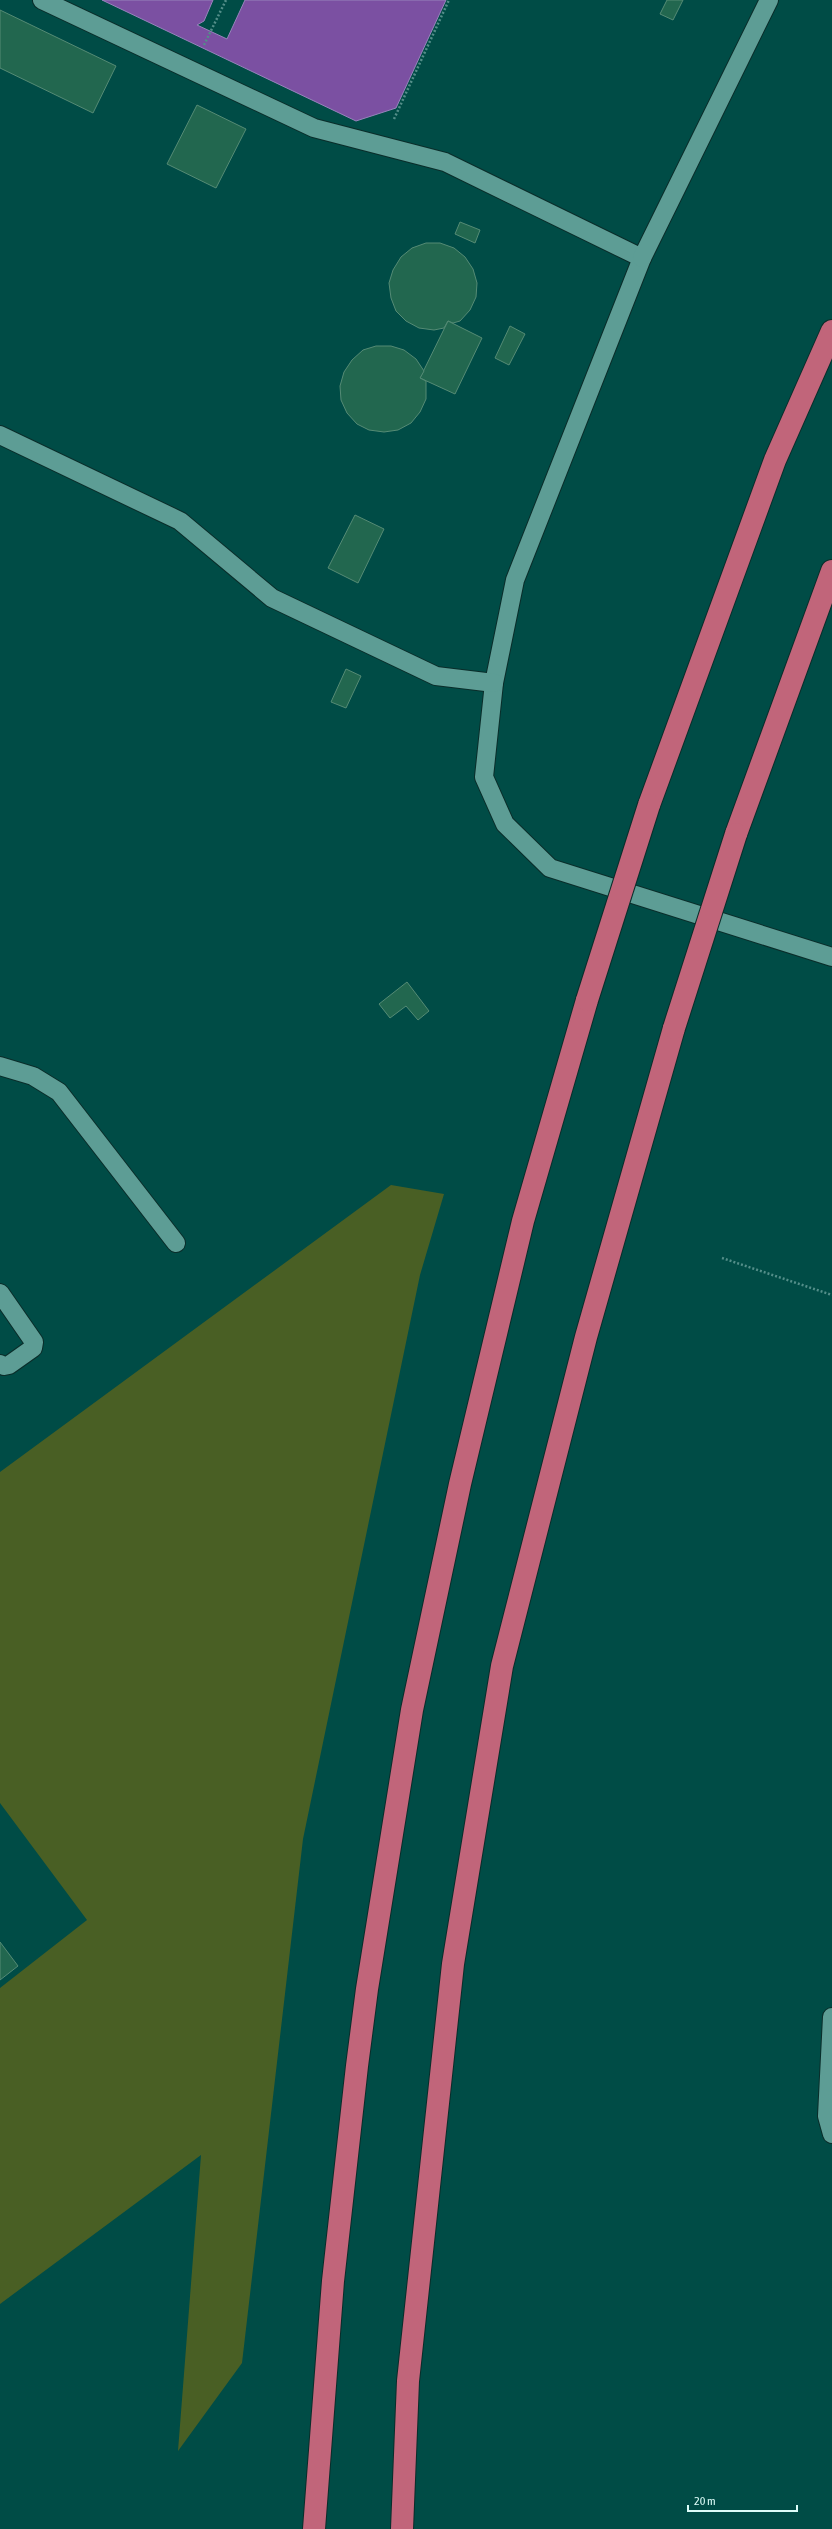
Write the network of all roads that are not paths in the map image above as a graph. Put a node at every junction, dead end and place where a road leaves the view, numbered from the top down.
1 (42, 0) edge
2 (769, 0) edge
3 (642, 258) junction
4 (832, 331) edge
5 (0, 435) edge
6 (832, 571) edge
7 (494, 683) junction
8 (832, 957) edge
9 (0, 1066) edge
10 (176, 1243) dead end
11 (0, 1293) edge
12 (0, 1364) edge
13 (832, 2017) edge
14 (832, 2134) edge
15 (314, 2529) edge
16 (402, 2529) edge

1 - 3 lane
2 - 3 lane
3 - 7 lane
4 - 15 highway, bridge
5 - 7 lane
6 - 16 highway, bridge
7 - 8 lane
9 - 10 lane
11 - 12 lane
13 - 14 lane

